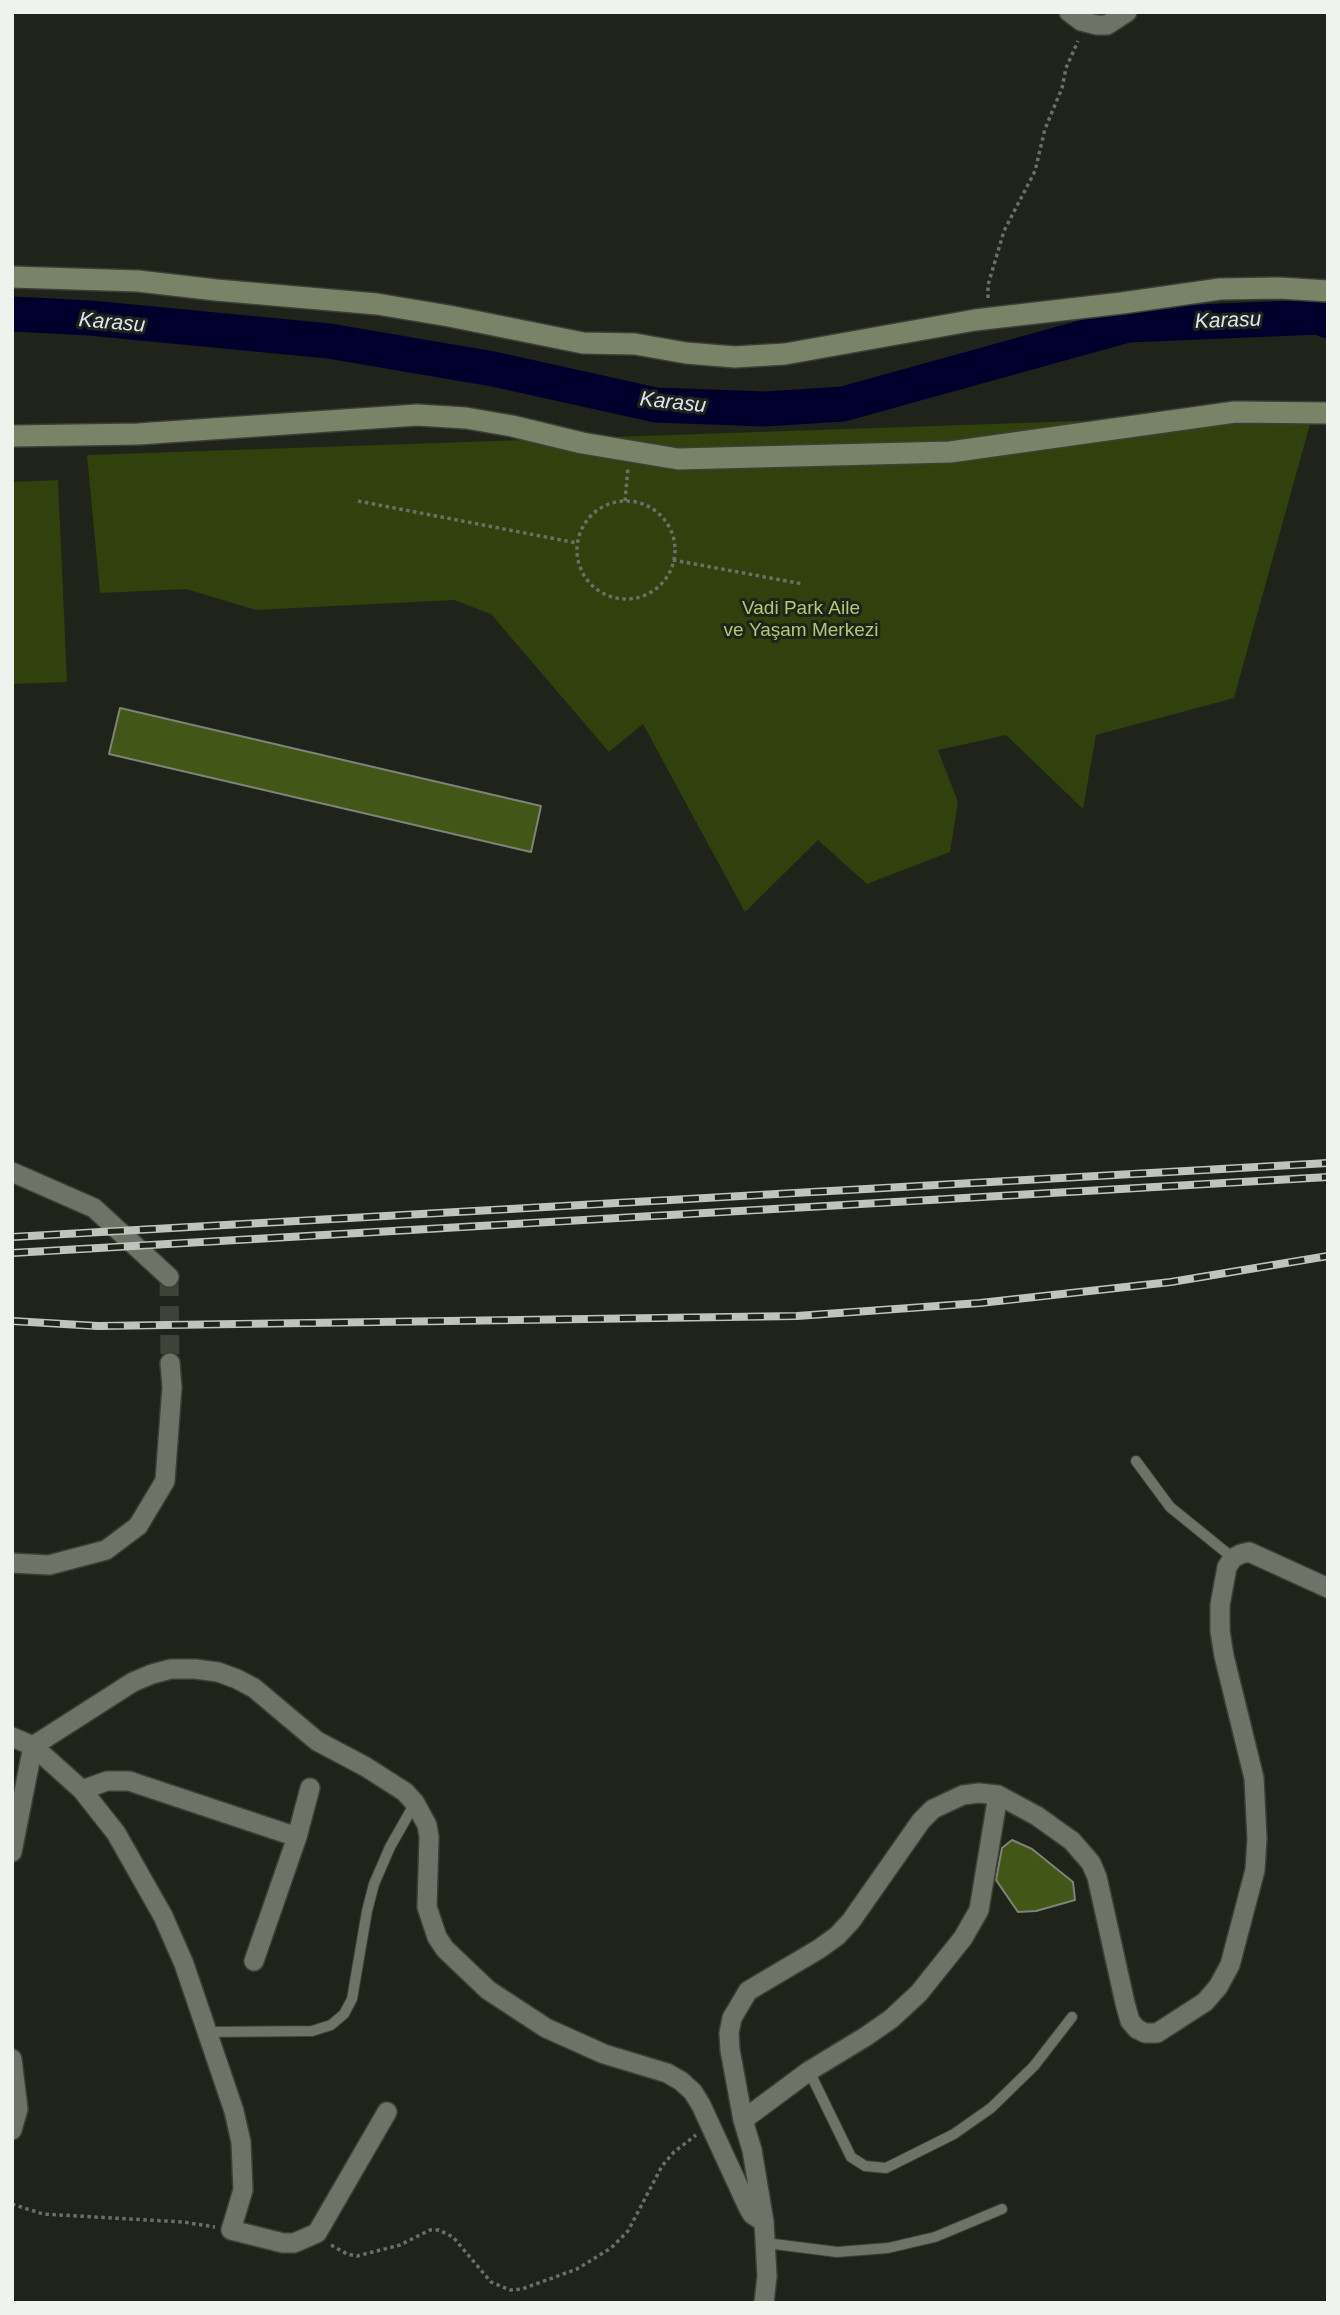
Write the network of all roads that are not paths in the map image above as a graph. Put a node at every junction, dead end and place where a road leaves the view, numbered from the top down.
1 (1069, 12) edge
2 (1127, 12) edge
3 (12, 277) edge
4 (1328, 291) edge
5 (1328, 413) edge
6 (12, 436) edge
7 (12, 1172) edge
8 (169, 1277) dead end
9 (170, 1363) tunnel mouth
10 (1136, 1461) dead end
11 (1233, 1558) junction
12 (12, 1563) edge
13 (1328, 1588) edge
14 (12, 1737) edge
15 (33, 1746) junction
16 (310, 1788) dead end
17 (82, 1790) junction
18 (998, 1795) junction
19 (415, 1803) junction
20 (15, 1823) edge
21 (297, 1837) junction
22 (12, 1852) edge
23 (254, 1961) dead end
24 (1072, 2017) dead end
25 (208, 2032) junction
26 (12, 2059) edge
27 (810, 2071) junction
28 (387, 2112) dead end
29 (743, 2120) junction
30 (12, 2130) edge
31 (1002, 2209) dead end
32 (764, 2222) junction
33 (766, 2243) junction
34 (764, 2303) edge

1 - 2 street
3 - 4 street
5 - 6 street
7 - 8 street
9 - 12 street
10 - 11 lane
11 - 13 street
11 - 18 street
14 - 15 street
15 - 17 street
15 - 19 street
15 - 20 street
16 - 21 street
17 - 21 street
17 - 25 street
18 - 27 street
18 - 29 street
19 - 25 lane
19 - 32 street
20 - 22 street
21 - 23 street
24 - 27 lane
25 - 28 street
26 - 30 street
27 - 29 street
29 - 32 street
31 - 33 lane
32 - 33 street
33 - 34 street

